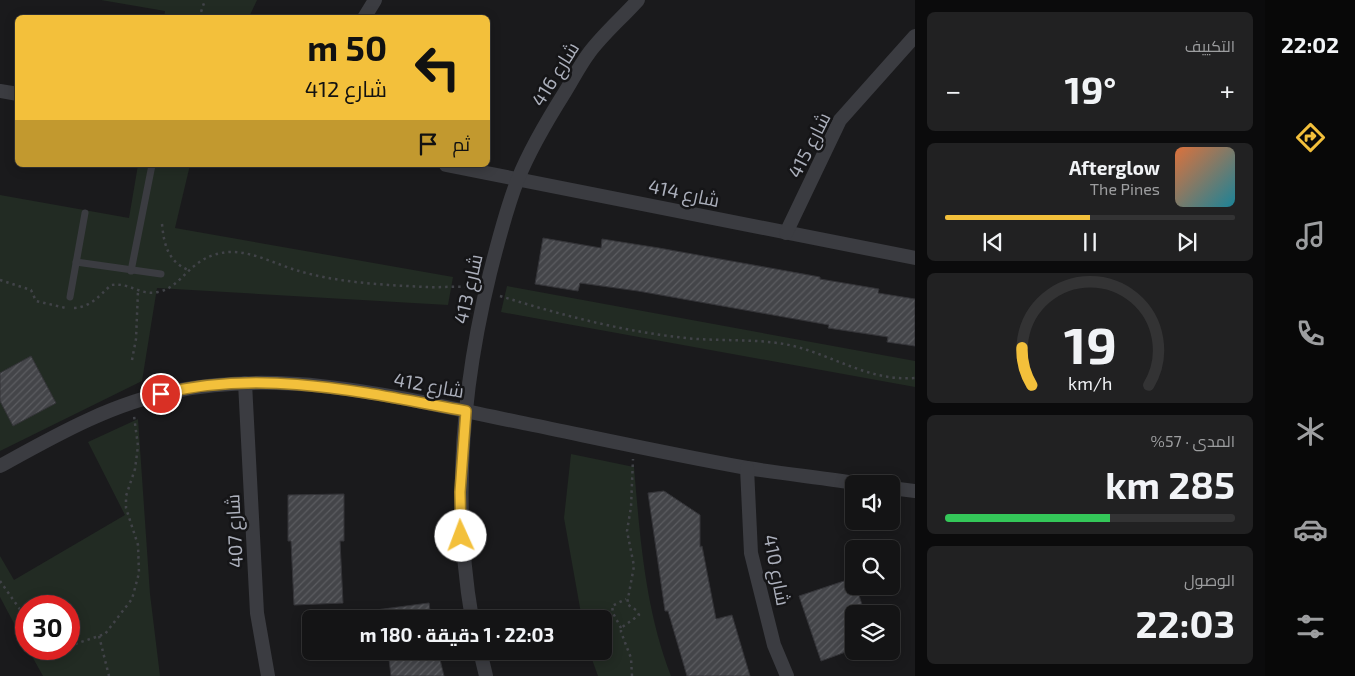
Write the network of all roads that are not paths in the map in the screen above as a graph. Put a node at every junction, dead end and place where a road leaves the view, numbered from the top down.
1 (374, 0) edge
2 (638, 0) edge
3 (366, 15) edge
4 (915, 36) edge
5 (0, 90) edge
6 (15, 93) edge
7 (152, 167) edge
8 (457, 167) edge
9 (518, 178) junction
10 (84, 214) dead end
11 (786, 233) junction
12 (915, 258) edge
13 (76, 262) junction
14 (131, 271) junction
15 (161, 274) dead end
16 (70, 297) dead end
17 (246, 383) junction
18 (466, 411) junction
19 (0, 466) edge
20 (747, 468) junction
21 (845, 482) edge
22 (900, 489) edge
23 (915, 491) edge
24 (470, 610) edge
25 (482, 660) edge
26 (268, 676) edge
27 (486, 676) edge
28 (788, 676) edge

1 - 3 street
2 - 9 street, شارع 416
4 - 11 street, شارع 415
5 - 6 street
7 - 14 lane
8 - 9 street, شارع 414
9 - 11 street, شارع 414
9 - 18 street, شارع 413
10 - 13 lane
11 - 12 street, شارع 414
13 - 14 lane
13 - 16 lane
14 - 15 lane
17 - 18 street, شارع 412
17 - 19 street, شارع 412
17 - 26 street, شارع 407
18 - 20 street, شارع 412
18 - 24 street, شارع 413
20 - 21 street, شارع 412
20 - 28 street, شارع 410
22 - 23 street
25 - 27 street

